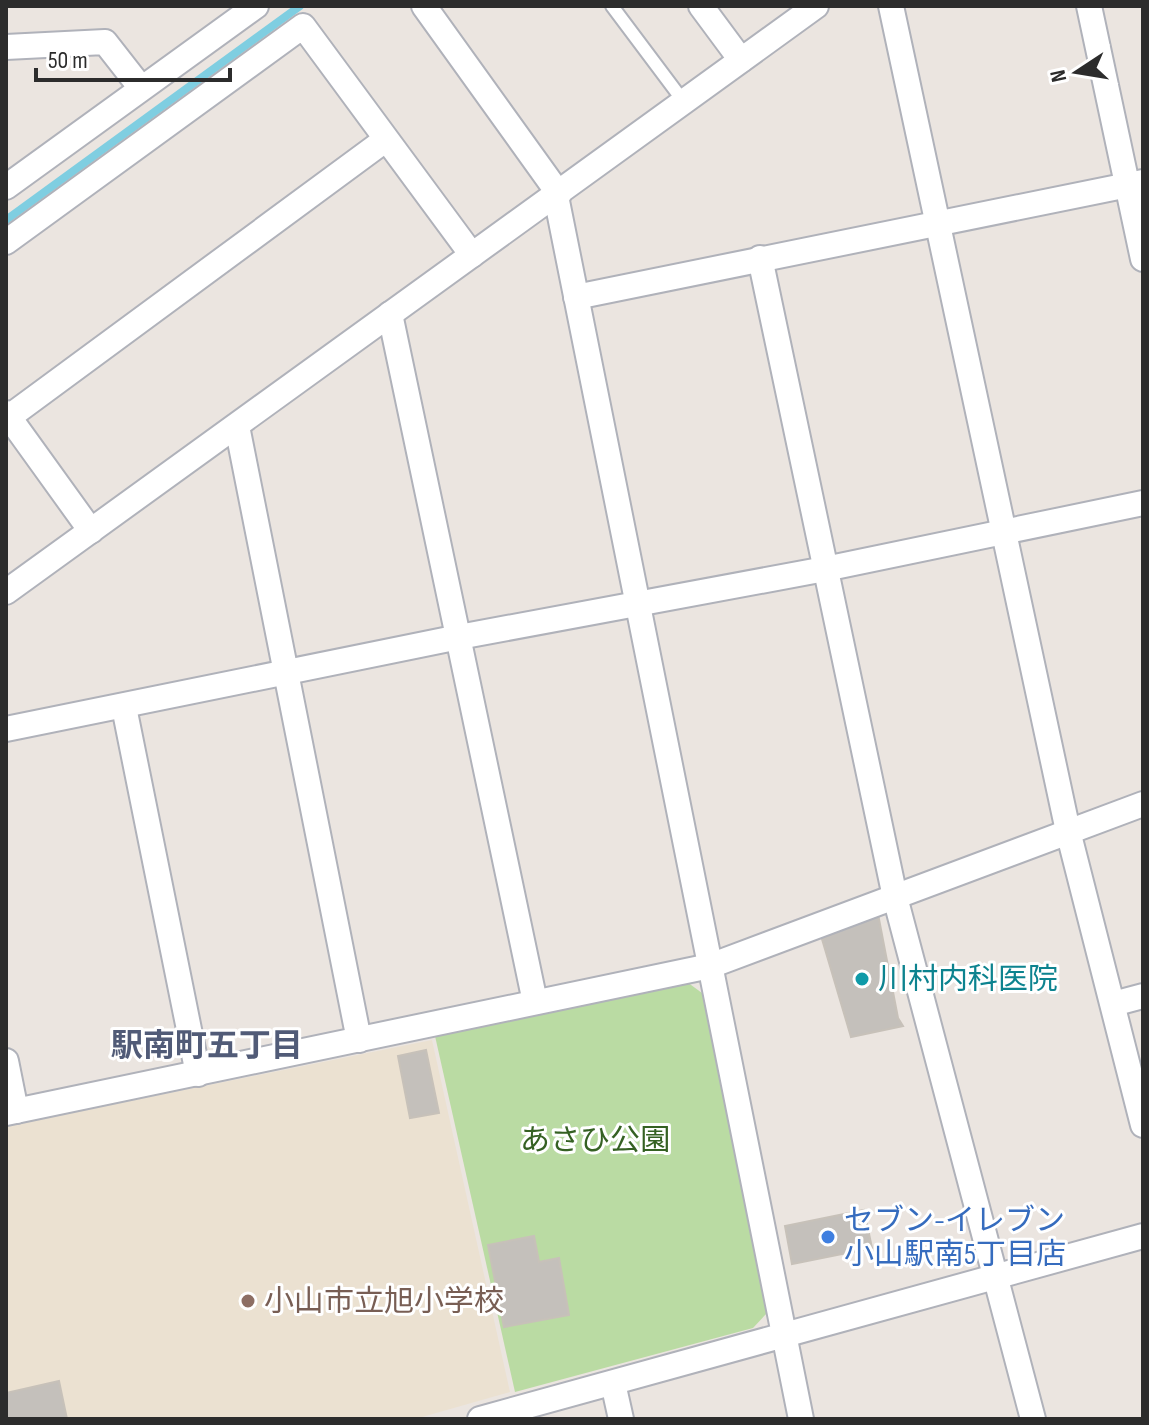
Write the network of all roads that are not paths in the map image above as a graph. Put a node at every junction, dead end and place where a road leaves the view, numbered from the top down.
1 (256, 6) edge
2 (424, 6) edge
3 (612, 6) edge
4 (701, 6) edge
5 (816, 6) edge
6 (891, 6) edge
7 (1089, 6) edge
8 (6, 47) edge
9 (741, 60) junction
10 (141, 88) junction
11 (684, 102) junction
12 (385, 140) junction
13 (1135, 183) edge
14 (6, 187) edge
15 (558, 195) junction
16 (937, 224) junction
17 (6, 242) edge
18 (472, 255) junction
19 (760, 258) junction
20 (1143, 259) edge
21 (576, 297) junction
22 (390, 314) junction
23 (7, 415) edge
24 (237, 426) junction
25 (1143, 503) edge
26 (91, 531) junction
27 (1003, 531) junction
28 (825, 569) junction
29 (6, 592) edge
30 (638, 605) junction
31 (459, 637) junction
32 (286, 673) junction
33 (124, 707) junction
34 (6, 729) edge
35 (1143, 804) edge
36 (1068, 831) junction
37 (895, 897) junction
38 (710, 966) junction
39 (1143, 996) edge
40 (535, 1002) junction
41 (1113, 1004) junction
42 (359, 1040) junction
43 (6, 1061) edge
44 (198, 1074) junction
45 (11, 1112) edge
46 (1143, 1125) edge
47 (1143, 1236) edge
48 (998, 1277) junction
49 (785, 1337) junction
50 (613, 1383) junction
51 (480, 1419) edge
52 (621, 1419) edge
53 (801, 1419) edge
54 (1033, 1419) edge

1 - 10 street
2 - 15 street
3 - 11 lane
4 - 9 street
5 - 9 street
6 - 16 street
7 - 13 street
8 - 10 street
9 - 11 street
10 - 14 street
11 - 15 street
12 - 17 street
12 - 18 street
12 - 23 street
13 - 16 street
13 - 20 street
15 - 18 street
15 - 21 street
16 - 19 street
16 - 27 street
18 - 22 street
19 - 21 street
19 - 28 street
21 - 30 street
22 - 24 street
22 - 31 street
23 - 26 street
24 - 26 street
24 - 32 street
25 - 27 street
26 - 29 street
27 - 28 street
27 - 36 street
28 - 30 street
28 - 37 street
30 - 31 street
30 - 38 street
31 - 32 street
31 - 40 street
32 - 33 street
32 - 42 street
33 - 34 street
33 - 44 street
35 - 36 street
36 - 37 street
36 - 41 street
37 - 38 street
37 - 48 street
38 - 40 street
38 - 49 street
39 - 41 street
40 - 42 street
41 - 46 street
42 - 44 street
43 - 45 street
44 - 45 street
47 - 48 street
48 - 49 street
48 - 54 street
49 - 50 street
49 - 53 street
50 - 51 street
50 - 52 street

